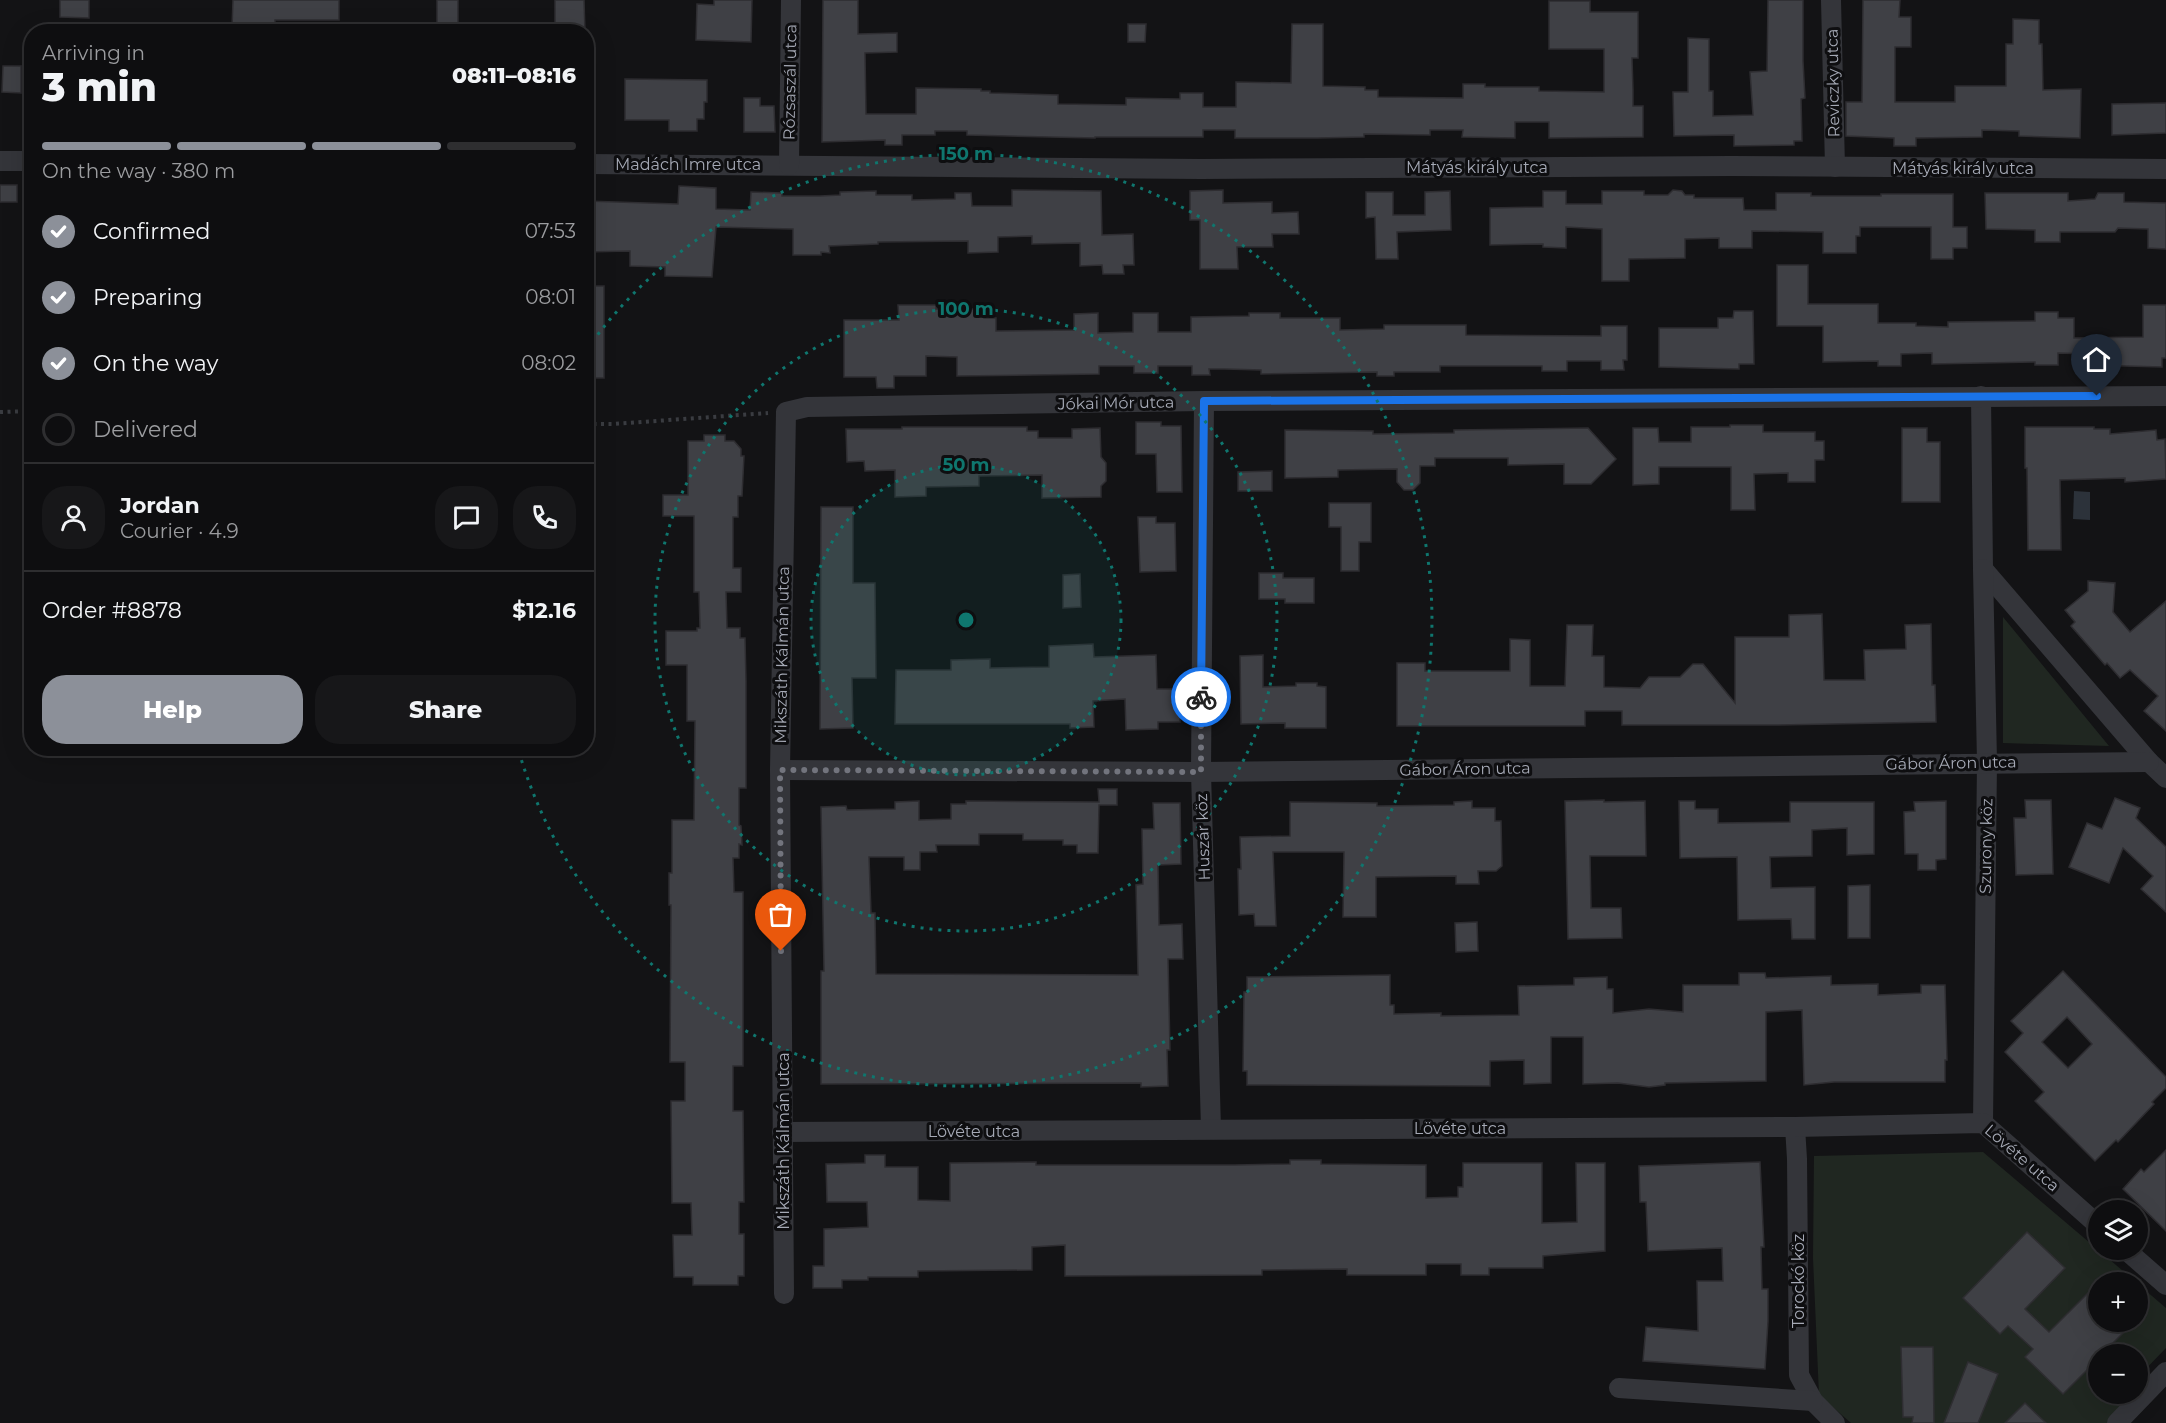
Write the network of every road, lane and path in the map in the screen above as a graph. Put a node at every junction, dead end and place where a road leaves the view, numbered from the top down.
1 (791, 0) edge
2 (1831, 0) edge
3 (0, 161) edge
4 (24, 161) edge
5 (594, 164) edge
6 (789, 165) junction
7 (1835, 167) junction
8 (2166, 169) edge
9 (1981, 396) junction
10 (2166, 396) edge
11 (1204, 401) junction
12 (24, 411) edge
13 (0, 412) edge
14 (786, 412) junction
15 (594, 424) edge
16 (1983, 569) junction
17 (1987, 762) junction
18 (2149, 762) junction
19 (780, 770) junction
20 (1201, 772) junction
21 (2166, 778) edge
22 (1983, 1123) junction
23 (1795, 1127) junction
24 (1211, 1129) junction
25 (782, 1132) junction
26 (2088, 1216) edge
27 (2137, 1260) edge
28 (2166, 1285) edge
29 (784, 1294) dead end
30 (2166, 1372) edge
31 (1619, 1388) dead end
32 (1813, 1401) junction
33 (1836, 1423) edge
34 (2117, 1423) edge

1 - 6 street, Rózsaszál utca
2 - 7 street, Reviczky utca
3 - 4 street
5 - 6 street, Madách Imre utca
6 - 7 street, Mátyás király utca
7 - 8 street, Mátyás király utca
9 - 10 street, Jókai Mór utca
9 - 11 street, Jókai Mór utca
9 - 16 street
11 - 14 street, Jókai Mór utca
11 - 20 street, Huszár köz
12 - 13 path
14 - 15 path
14 - 19 street, Mikszáth Kálmán utca
16 - 17 street, Szurony köz
16 - 18 street
17 - 18 street, Gábor Áron utca
17 - 20 street, Gábor Áron utca
17 - 22 street, Szurony köz
18 - 21 street
19 - 20 street, Gábor Áron utca
19 - 25 street, Mikszáth Kálmán utca
20 - 24 street, Huszár köz
22 - 23 street, Lövéte utca
22 - 26 street, Lövéte utca
23 - 24 street, Lövéte utca
23 - 32 street, Torockó köz
24 - 25 street, Lövéte utca
25 - 29 street, Mikszáth Kálmán utca
27 - 28 street
30 - 34 street
31 - 32 street
32 - 33 street, Torockó köz

